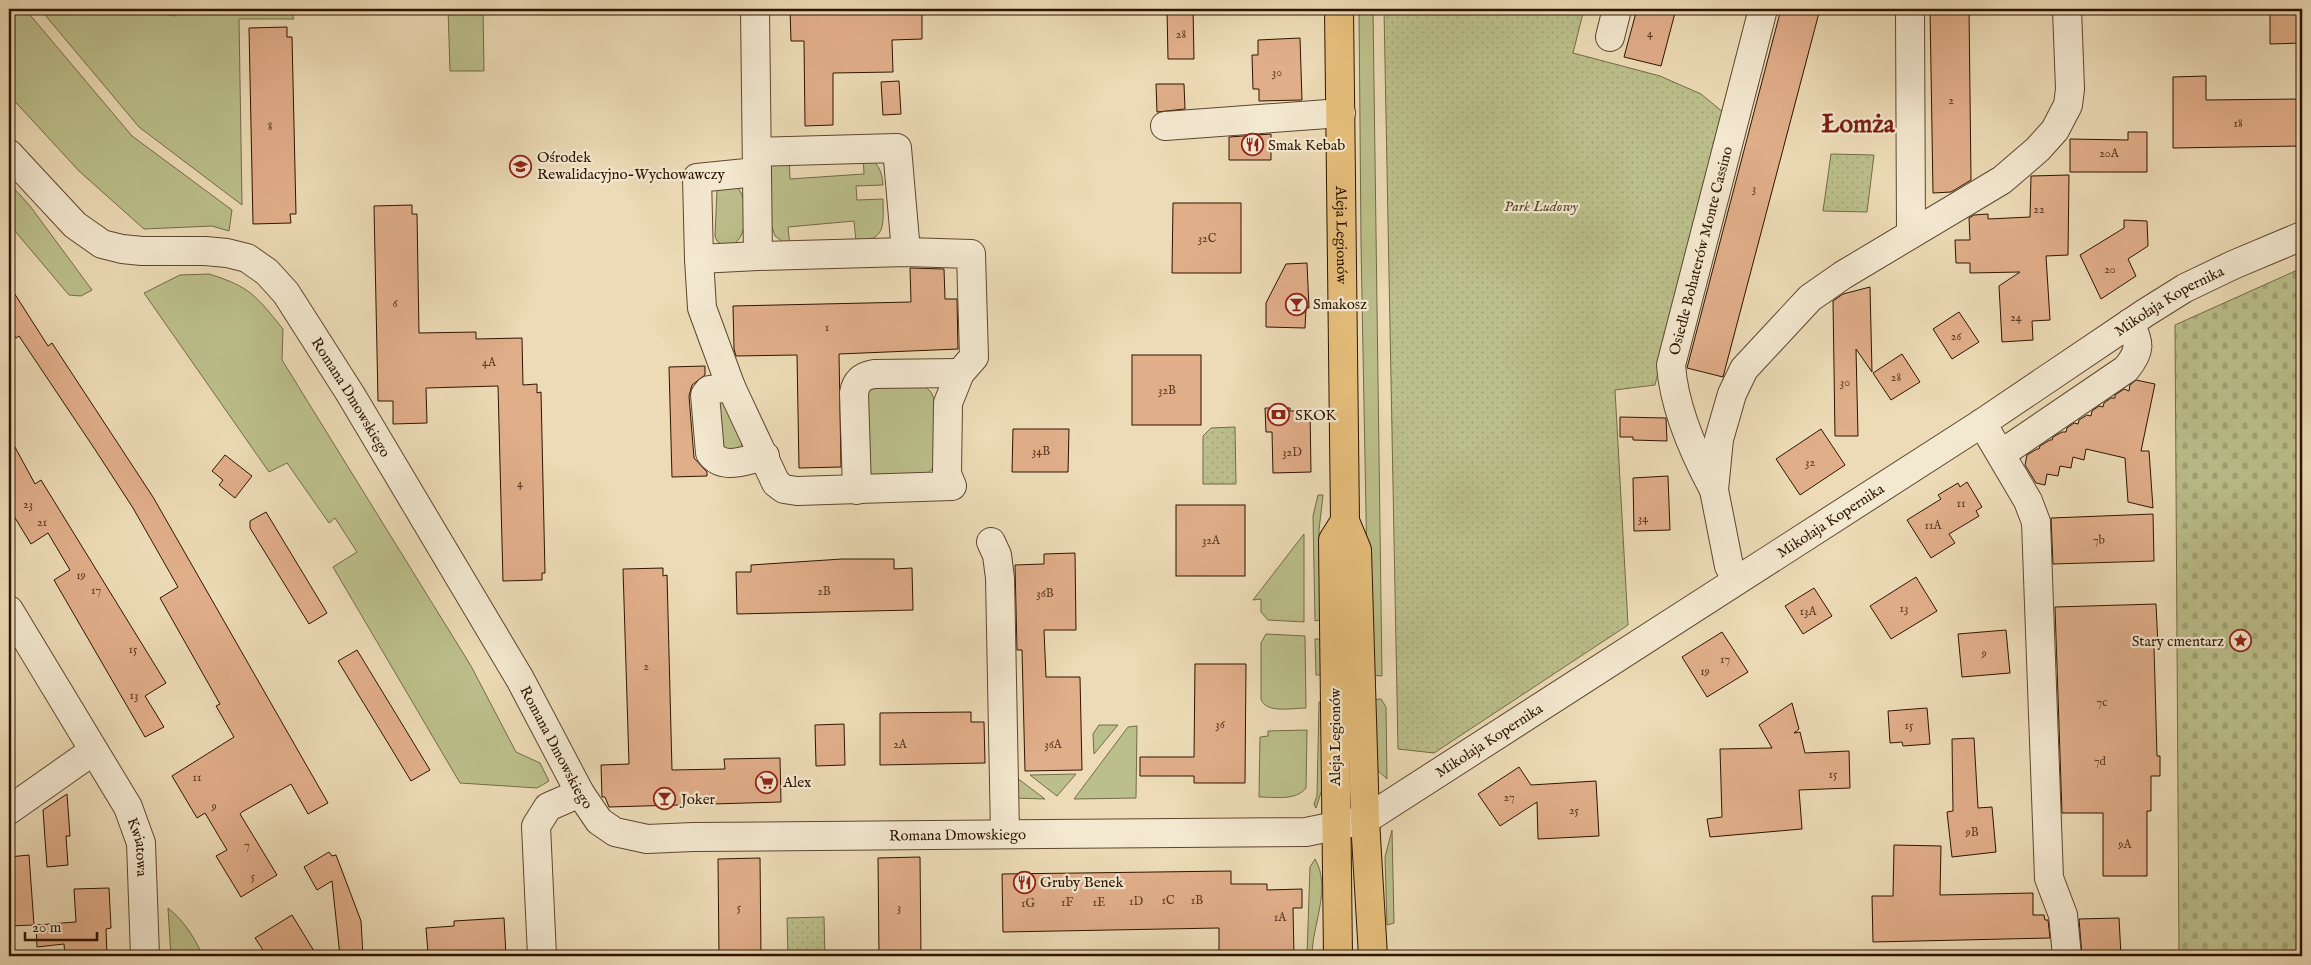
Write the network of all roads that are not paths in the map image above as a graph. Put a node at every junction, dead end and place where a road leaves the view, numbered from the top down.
1 (755, 9) edge
2 (1339, 9) edge
3 (1617, 9) edge
4 (1763, 9) edge
5 (1910, 9) edge
6 (2067, 9) edge
7 (1610, 37) dead end
8 (1341, 113) junction
9 (1165, 126) dead end
10 (9, 154) edge
11 (757, 162) junction
12 (1911, 234) junction
13 (2302, 236) edge
14 (906, 252) junction
15 (758, 256) junction
16 (698, 259) junction
17 (2130, 323) junction
18 (960, 373) junction
19 (731, 388) junction
20 (1982, 423) junction
21 (2001, 454) junction
22 (765, 456) junction
23 (857, 490) junction
24 (1714, 490) junction
25 (1345, 521) junction
26 (991, 542) dead end
27 (1737, 580) junction
28 (9, 610) edge
29 (93, 751) junction
30 (580, 793) junction
31 (9, 810) edge
32 (1365, 820) junction
33 (1335, 825) junction
34 (1005, 834) junction
35 (145, 956) edge
36 (542, 956) edge
37 (1338, 956) edge
38 (1373, 956) edge
39 (2067, 956) edge

1 - 11 street
2 - 8 main road, Aleja Legionów
3 - 7 street
4 - 24 street, Osiedle Bohaterów Monte Cassino
5 - 12 street
6 - 12 street, Osiedle Bohaterów Monte Cassino
8 - 9 street
8 - 25 main road, Aleja Legionów
10 - 30 street, Romana Dmowskiego
11 - 14 street
11 - 15 street
11 - 16 street
12 - 24 street, Osiedle Bohaterów Monte Cassino
13 - 17 street, Mikołaja Kopernika
14 - 15 street
14 - 18 street
15 - 16 street
16 - 19 street
17 - 20 street, Mikołaja Kopernika
17 - 21 street
18 - 23 street
18 - 23 street
19 - 22 street
19 - 22 street
20 - 21 street
20 - 27 street, Mikołaja Kopernika
21 - 39 street
22 - 23 street
24 - 27 street, Osiedle Bohaterów Monte Cassino
25 - 32 main road, Aleja Legionów
25 - 33 main road, Aleja Legionów
26 - 34 street
27 - 32 street, Mikołaja Kopernika
28 - 29 street, Kwiatowa
29 - 31 street
29 - 35 street, Kwiatowa
30 - 34 street, Romana Dmowskiego
30 - 36 street
32 - 33 street, Romana Dmowskiego
32 - 38 main road, Aleja Legionów
33 - 34 street, Romana Dmowskiego
33 - 37 main road, Aleja Legionów

